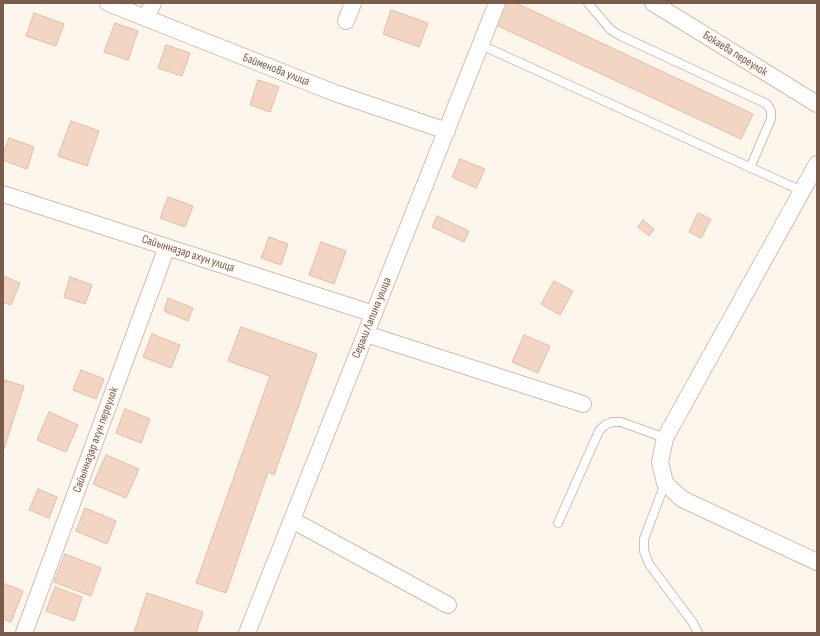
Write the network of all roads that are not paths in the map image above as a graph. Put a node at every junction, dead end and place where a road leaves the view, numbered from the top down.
1 (108, 3) edge
2 (153, 3) edge
3 (353, 3) edge
4 (497, 3) edge
5 (588, 3) edge
6 (653, 3) edge
7 (146, 18) junction
8 (346, 22) dead end
9 (481, 45) junction
10 (817, 104) edge
11 (447, 131) junction
12 (817, 164) edge
13 (750, 168) junction
14 (802, 191) junction
15 (3, 194) edge
16 (167, 247) junction
17 (374, 314) junction
18 (366, 334) junction
19 (583, 404) dead end
20 (665, 438) junction
21 (664, 483) junction
22 (292, 520) junction
23 (558, 524) dead end
24 (817, 562) edge
25 (448, 605) dead end
26 (24, 633) edge
27 (247, 633) edge
28 (698, 633) edge

1 - 7 street, Байменова улица
2 - 7 street
3 - 8 street
4 - 9 street, Серали Лапина улица
5 - 13 lane
6 - 10 street, Бокаева переулок
7 - 11 street, Байменова улица
9 - 11 street, Серали Лапина улица
9 - 13 lane
11 - 17 street, Серали Лапина улица
12 - 14 street
13 - 14 lane
14 - 20 street
15 - 16 street, Сайынназар ахун улица
16 - 17 street, Сайынназар ахун улица
16 - 26 street, Сайынназар ахун переулок
17 - 18 street, Серали Лапина улица
18 - 19 street
18 - 22 street, Серали Лапина улица
20 - 21 street
20 - 23 lane
21 - 24 street
21 - 28 lane
22 - 25 street
22 - 27 street, Серали Лапина улица

